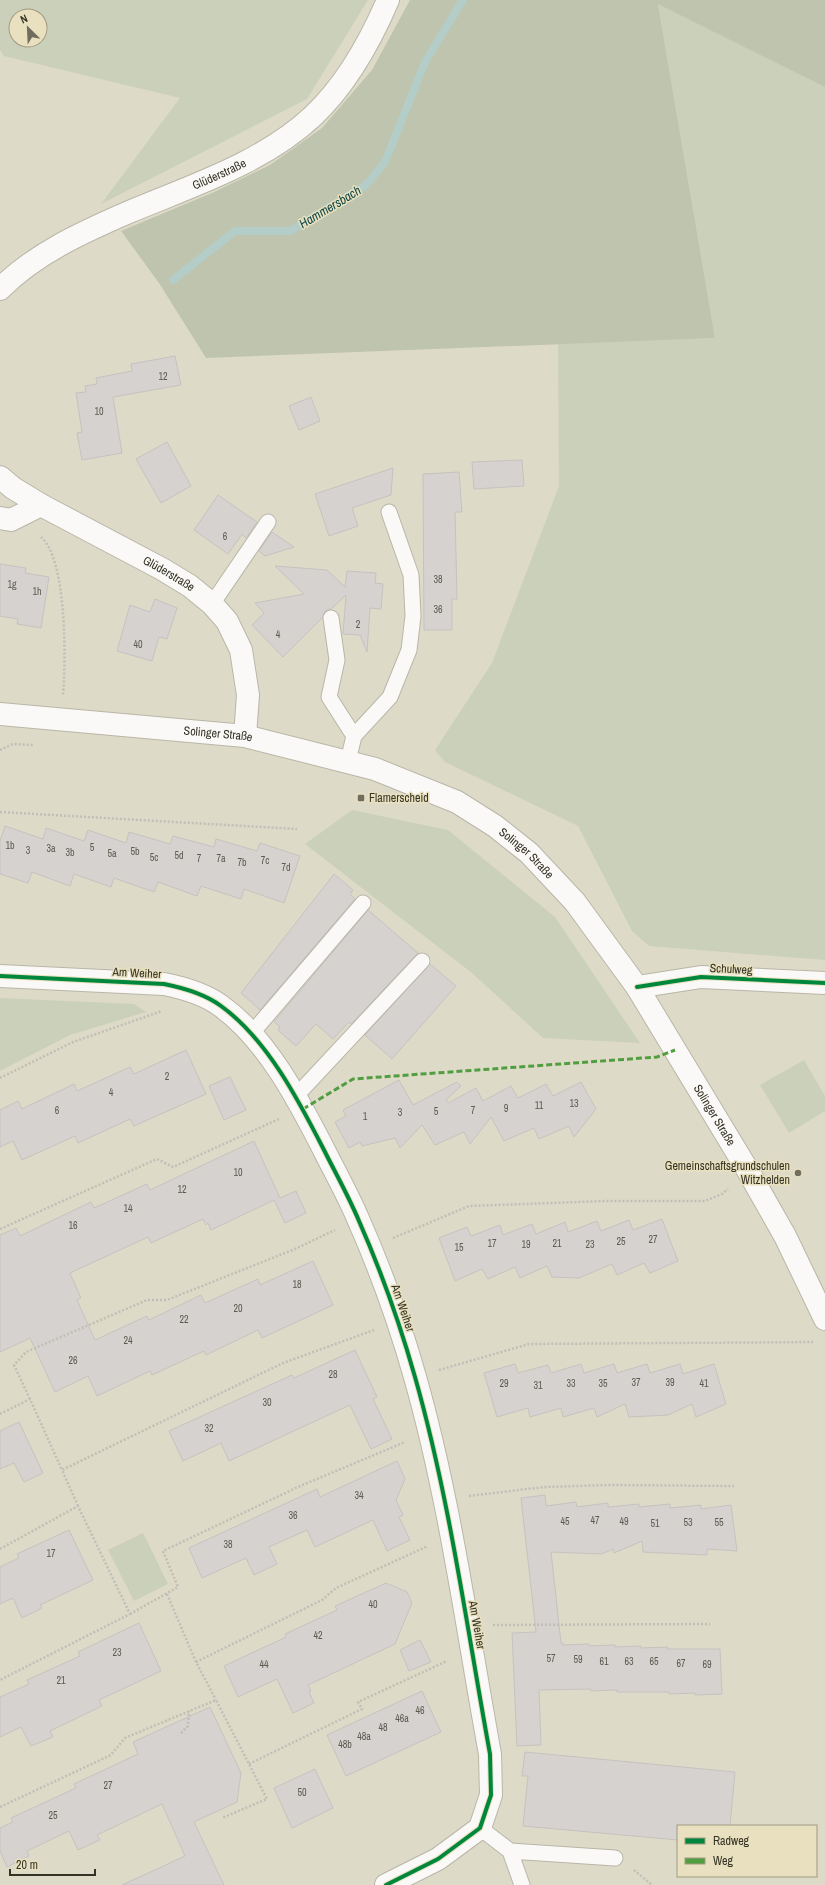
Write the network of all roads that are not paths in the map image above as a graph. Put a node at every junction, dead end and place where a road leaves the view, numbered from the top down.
1 (388, 0) edge
2 (0, 289) edge
3 (0, 477) edge
4 (41, 505) junction
5 (389, 512) dead end
6 (6, 519) edge
7 (268, 522) dead end
8 (212, 604) junction
9 (330, 618) dead end
10 (0, 714) edge
11 (245, 736) junction
12 (354, 736) junction
13 (348, 761) junction
14 (363, 903) dead end
15 (422, 961) dead end
16 (0, 976) edge
17 (825, 983) edge
18 (637, 987) junction
19 (252, 1033) junction
20 (300, 1102) junction
21 (825, 1319) edge
22 (480, 1828) junction
23 (510, 1851) junction
24 (615, 1858) dead end
25 (386, 1885) edge
26 (522, 1885) edge

1 - 2 main road, Glüderstraße
3 - 4 main road, Glüderstraße
4 - 6 main road
4 - 8 main road, Glüderstraße
5 - 12 lane
7 - 8 lane
8 - 11 main road, Glüderstraße
9 - 12 lane
10 - 11 main road, Solinger Straße
11 - 13 main road, Solinger Straße
12 - 13 lane
13 - 18 main road, Solinger Straße
14 - 19 lane
15 - 20 lane
16 - 19 main road, Am Weiher
17 - 18 main road, Schulweg
18 - 21 main road, Solinger Straße
19 - 20 main road, Am Weiher
20 - 22 main road, Am Weiher
22 - 23 lane
22 - 25 main road
23 - 24 lane
23 - 26 lane

